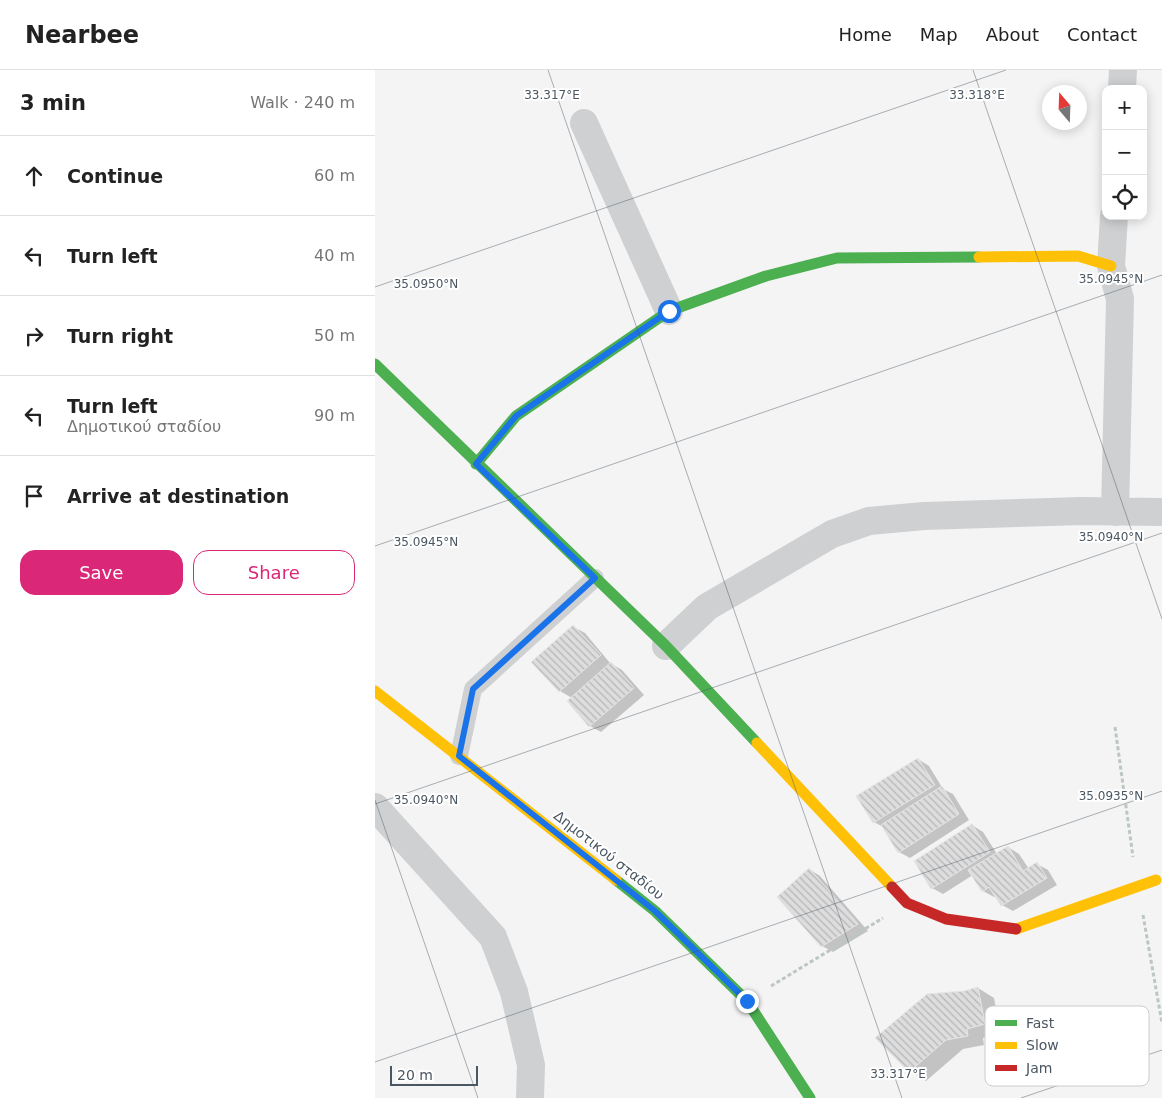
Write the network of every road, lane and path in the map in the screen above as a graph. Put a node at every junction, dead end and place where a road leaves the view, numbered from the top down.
1 (1123, 70) edge
2 (1122, 85) edge
3 (584, 123) dead end
4 (1114, 220) edge
5 (1111, 266) junction
6 (669, 311) junction
7 (375, 364) edge
8 (476, 464) junction
9 (1115, 512) junction
10 (1162, 512) edge
11 (595, 578) junction
12 (666, 646) junction
13 (375, 691) edge
14 (459, 756) junction
15 (375, 807) edge
16 (1156, 880) dead end
17 (907, 903) junction
18 (747, 1001) junction
19 (529, 1098) edge
20 (810, 1098) edge

1 - 2 street
3 - 6 street
4 - 5 street
5 - 6 street
5 - 9 street
6 - 8 street
7 - 8 street
8 - 11 street
9 - 10 street
9 - 12 street
11 - 12 street
11 - 14 lane
12 - 17 street
13 - 14 street, Δημοτικού σταδίου
14 - 18 street, Δημοτικού σταδίου
15 - 19 street
16 - 17 street
17 - 18 path
18 - 20 street, Δημοτικού σταδίου

